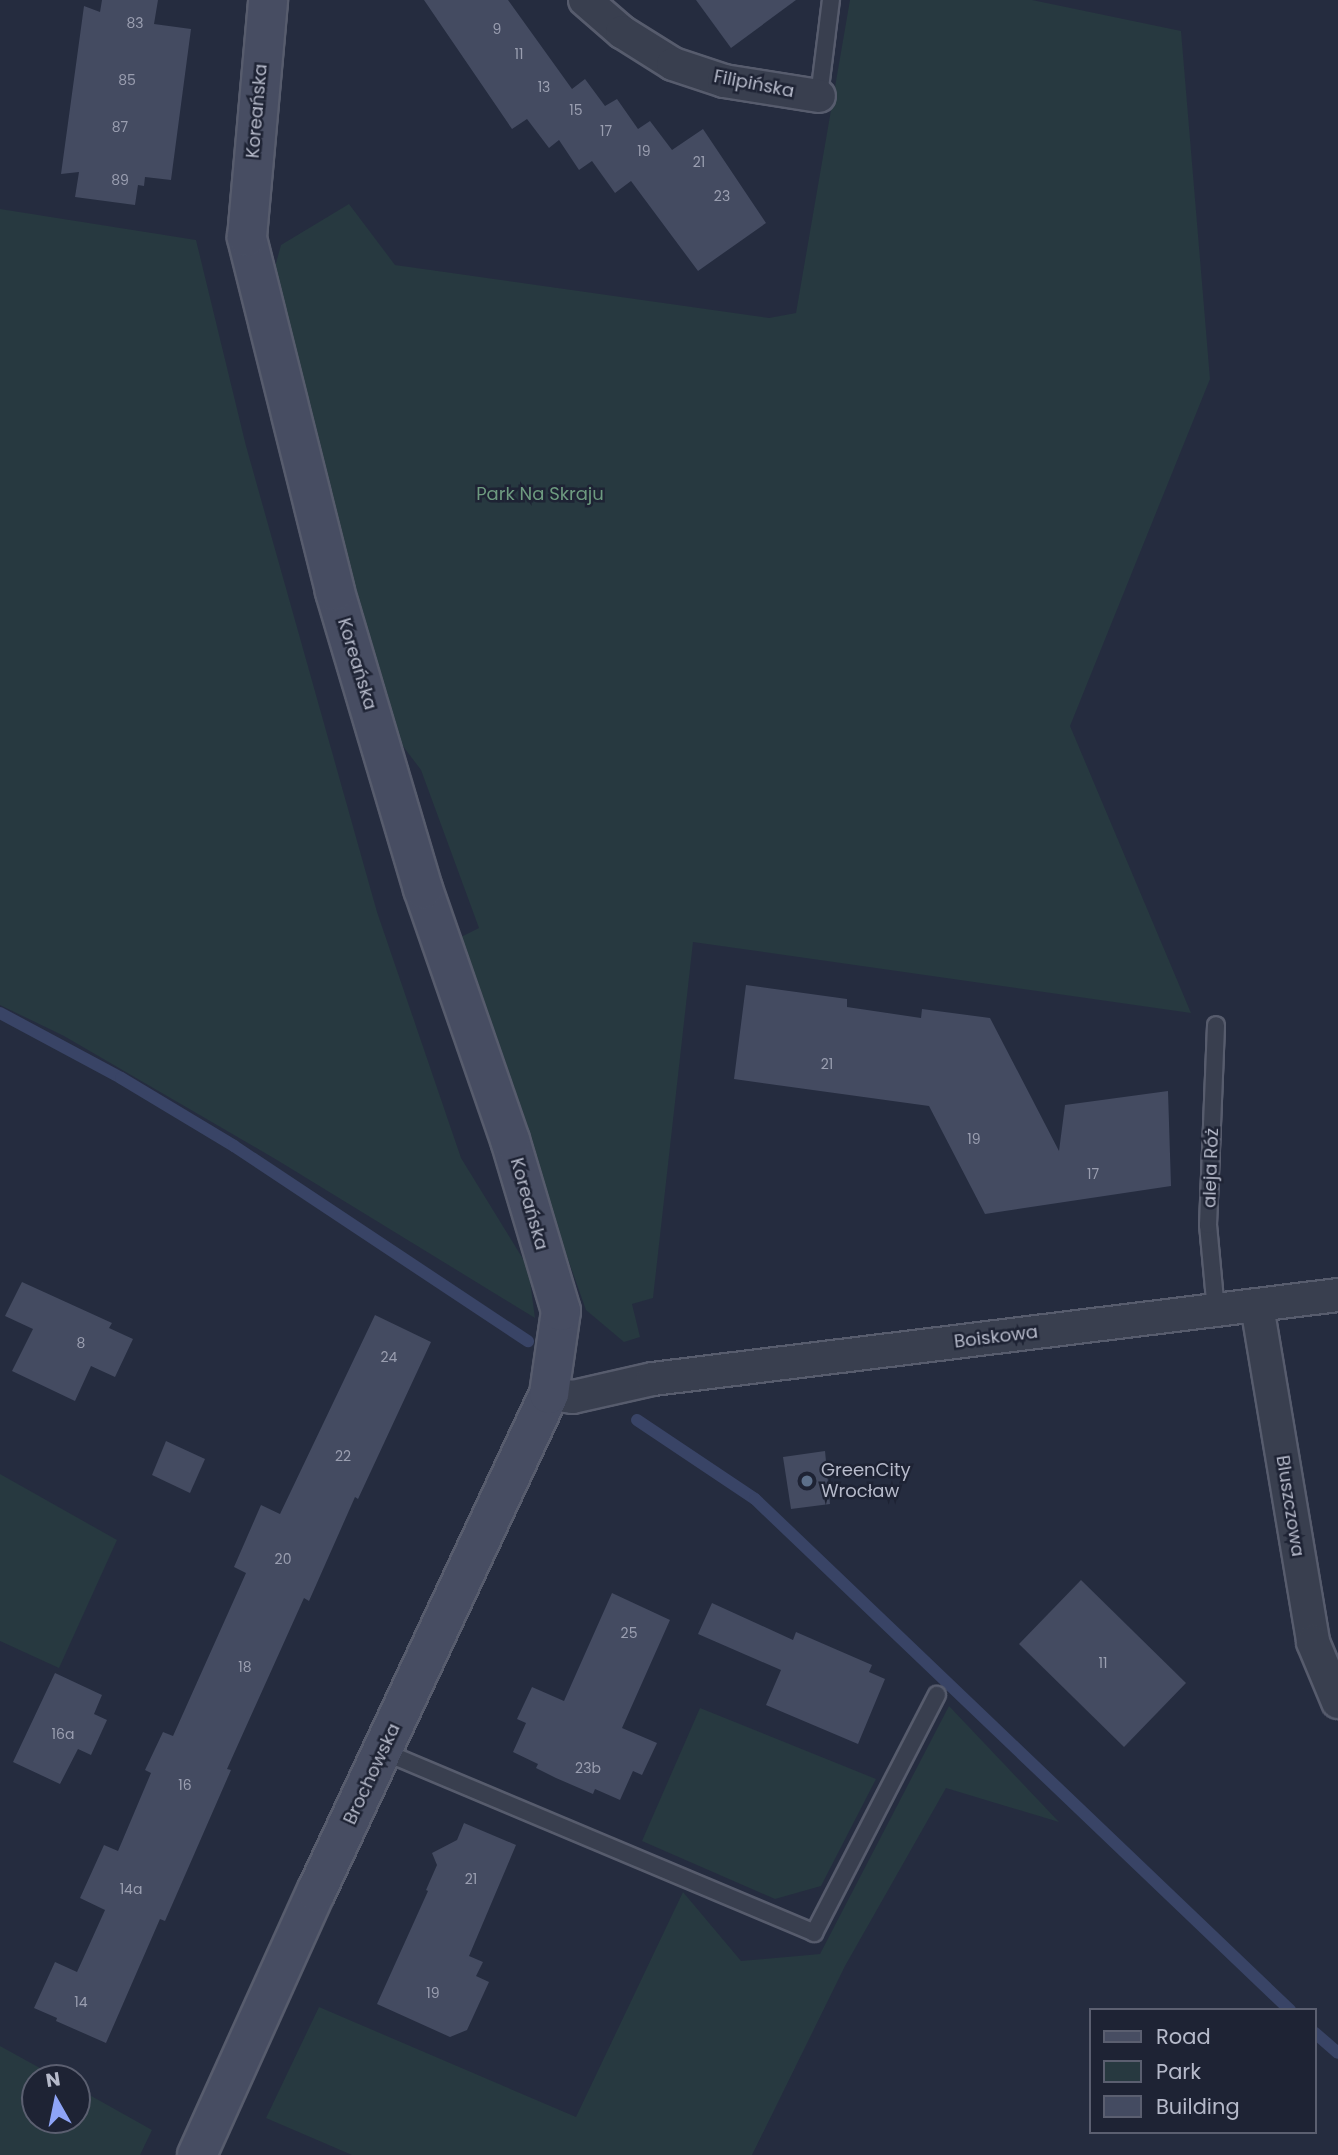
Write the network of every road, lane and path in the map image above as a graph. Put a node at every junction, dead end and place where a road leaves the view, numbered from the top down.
1 (268, 0) edge
2 (585, 0) edge
3 (831, 0) edge
4 (819, 96) joint
5 (1216, 1025) dead end
6 (1338, 1295) edge
7 (1257, 1306) junction
8 (561, 1311) joint
9 (1216, 1311) junction
10 (549, 1394) junction
11 (937, 1695) dead end
12 (1338, 1702) edge
13 (383, 1751) junction
14 (197, 2155) edge

1 - 8 street, Koreańska
2 - 4 street, Filipińska
3 - 4 lane
5 - 9 lane, aleja Róż
6 - 7 street, Boiskowa
7 - 9 street, Boiskowa
7 - 12 street, Bluszczowa
8 - 10 street, Brochowska
9 - 10 street, Boiskowa
10 - 13 street, Brochowska
11 - 13 lane
13 - 14 street, Brochowska

